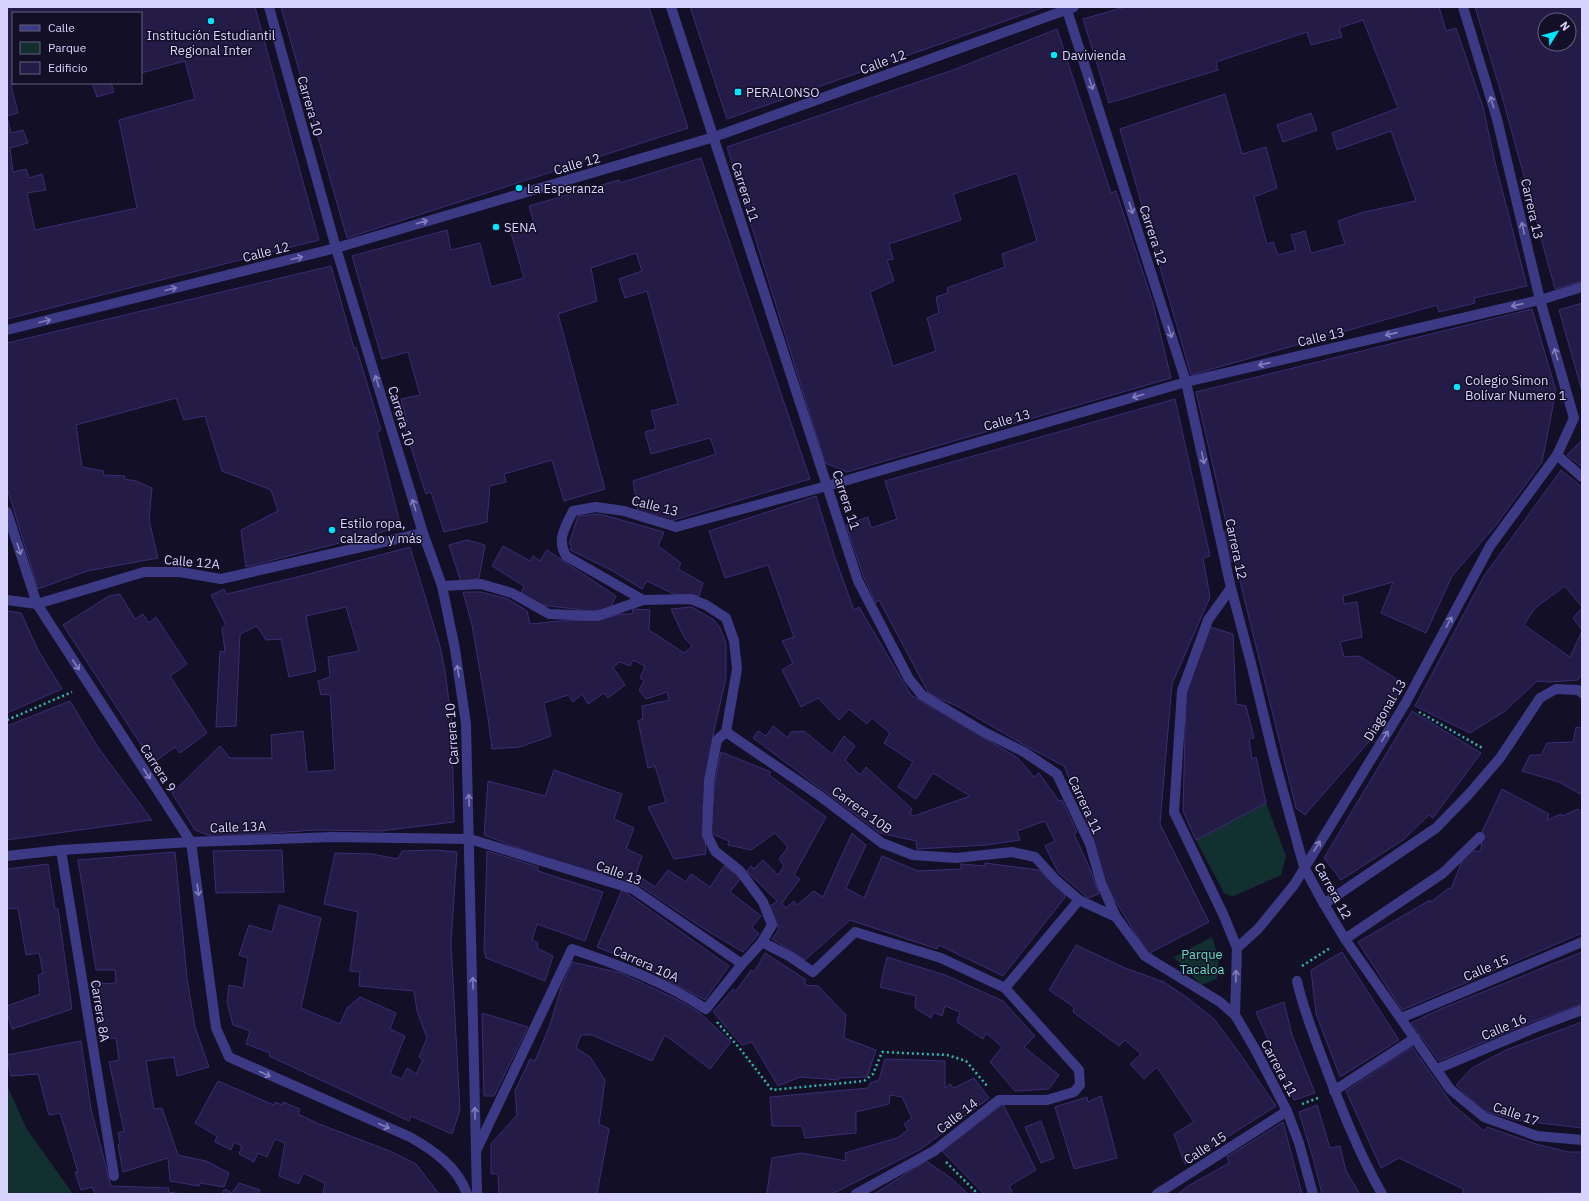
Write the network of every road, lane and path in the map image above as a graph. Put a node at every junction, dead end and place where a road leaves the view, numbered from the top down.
1 (269, 7) edge
2 (671, 7) edge
3 (1463, 7) edge
4 (1069, 8) edge
5 (714, 137) junction
6 (336, 248) junction
7 (1582, 287) edge
8 (1540, 300) junction
9 (7, 330) edge
10 (1186, 382) junction
11 (1574, 418) joint
12 (1557, 455) junction
13 (1582, 477) edge
14 (828, 486) junction
15 (7, 512) edge
16 (423, 533) junction
17 (442, 586) junction
18 (1231, 588) junction
19 (7, 600) edge
20 (643, 600) junction
21 (37, 604) junction
22 (88, 684) junction
23 (1582, 692) edge
24 (1405, 704) junction
25 (7, 720) edge
26 (726, 732) junction
27 (1500, 758) junction
28 (1480, 837) dead end
29 (470, 839) junction
30 (191, 842) junction
31 (60, 850) junction
32 (7, 856) edge
33 (1304, 867) junction
34 (1079, 900) junction
35 (1324, 904) junction
36 (1116, 917) junction
37 (1345, 939) junction
38 (762, 942) junction
39 (1582, 942) edge
40 (1237, 948) junction
41 (742, 964) junction
42 (1297, 981) joint
43 (1005, 988) junction
44 (706, 1010) junction
45 (1582, 1010) edge
46 (1235, 1015) junction
47 (1400, 1018) junction
48 (1415, 1038) junction
49 (1437, 1069) junction
50 (1334, 1091) junction
51 (999, 1100) junction
52 (1287, 1111) junction
53 (1582, 1140) edge
54 (476, 1151) junction
55 (934, 1151) junction
56 (114, 1176) dead end
57 (467, 1194) edge
58 (478, 1194) edge
59 (856, 1194) edge
60 (978, 1194) edge
61 (1157, 1194) edge
62 (1313, 1194) edge
63 (1382, 1194) edge

1 - 6 street, Carrera 10
2 - 5 street, Carrera 11
8 -> 3 street, Carrera 13
4 - 5 street, Calle 12
4 -> 10 street, Carrera 12
6 -> 5 street, Calle 12
5 - 14 street, Carrera 11
9 -> 6 street, Calle 12
16 -> 6 street, Carrera 10
7 - 8 street, Calle 13
8 -> 10 street, Calle 13
11 -> 8 street, Carrera 13
10 -> 14 street, Calle 13
10 -> 18 street, Carrera 12
11 - 12 street, Diagonal 13
12 - 13 street
24 -> 12 street, Diagonal 13
14 - 20 street, Calle 13
14 - 36 street, Carrera 11
15 -> 21 street, Carrera 9
16 - 17 street, Carrera 10
16 - 21 street, Calle 12A
17 - 20 street
29 -> 17 street, Carrera 10
18 - 33 street, Carrera 12
18 - 40 street
19 - 21 street, Calle 12A
20 - 26 street
21 -> 22 street, Carrera 9
22 - 25 path
22 -> 30 street, Carrera 9
23 - 27 street
24 - 27 path
33 -> 24 street, Diagonal 13
26 - 34 street, Carrera 10B
26 - 38 street
27 - 35 street
28 - 37 street
29 - 30 street, Calle 13A
29 - 41 street, Calle 13
54 -> 29 street, Carrera 10
30 - 31 street, Calle 13A
30 -> 57 street, Carrera 9
31 - 32 street, Calle 13A
31 - 56 street, Carrera 8A
33 - 35 street, Carrera 12
33 - 40 street, Diagonal 13
34 - 36 street, Carrera 11
34 - 43 street
35 - 37 street, Carrera 12
36 - 46 street, Carrera 11
37 - 42 path
37 - 47 street, Carrera 12
38 - 41 street
38 - 43 street
39 - 47 street, Calle 15
46 -> 40 street
41 - 44 street
42 - 50 street
43 - 51 street
44 - 51 path
44 - 54 street, Carrera 10A
45 - 49 street, Calle 16
46 - 52 street, Carrera 11
47 - 48 street, Carrera 12
48 - 49 street, Carrera 12
48 - 50 street
49 - 53 street, Calle 17
50 - 52 path
50 - 63 street
51 - 55 street, Calle 14
52 - 61 street, Calle 15
52 - 62 street, Carrera 11
54 - 58 street, Carrera 10
55 - 59 street, Calle 14
55 - 60 path

